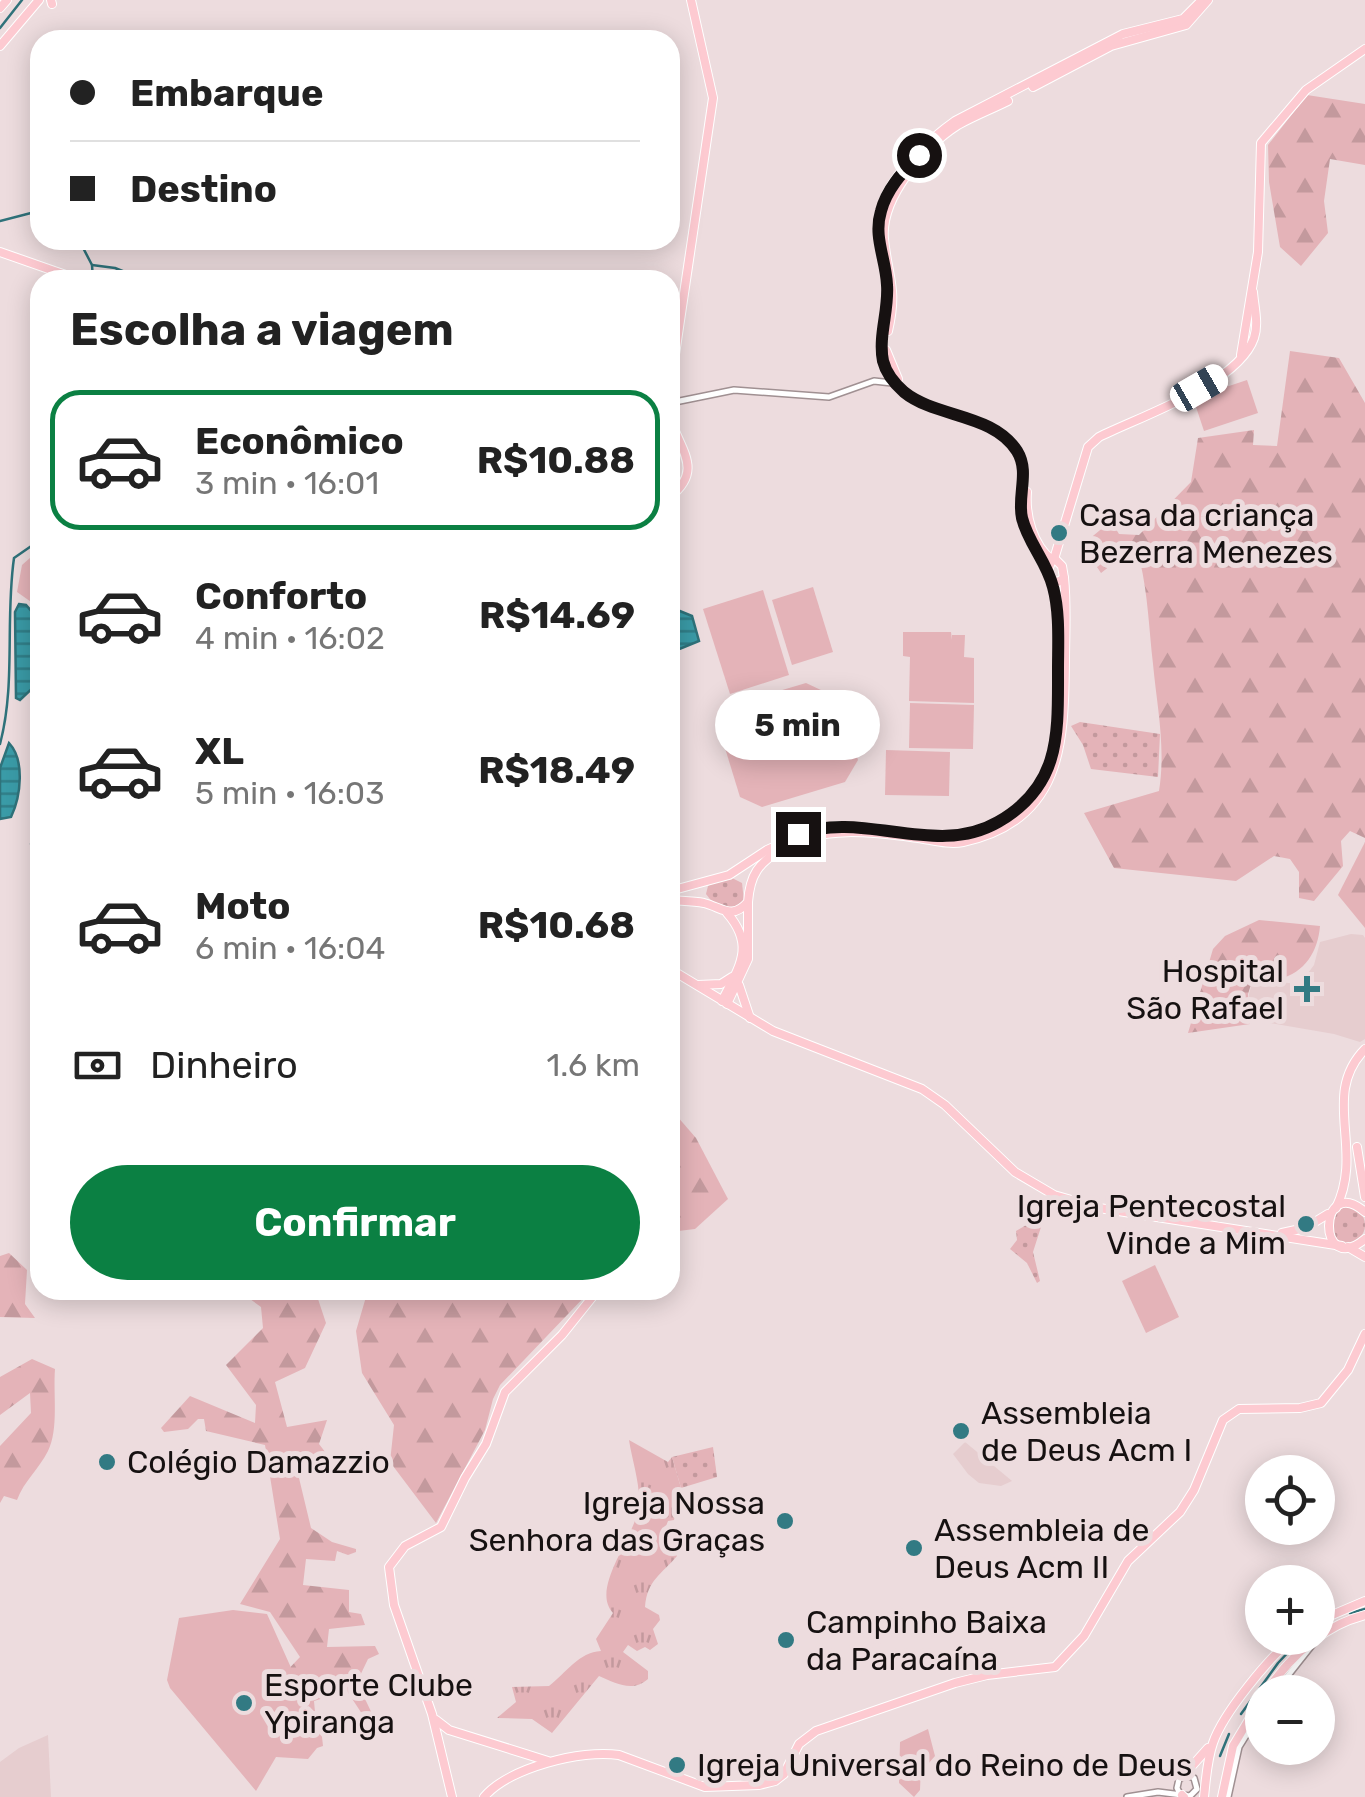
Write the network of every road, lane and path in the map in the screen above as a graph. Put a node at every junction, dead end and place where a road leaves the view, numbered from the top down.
1 (6, 0) edge
2 (38, 0) edge
3 (691, 0) edge
4 (1205, 0) edge
5 (0, 8) edge
6 (0, 46) edge
7 (1365, 48) edge
8 (0, 252) edge
9 (51, 270) edge
10 (1253, 292) junction
11 (1255, 318) junction
12 (680, 321) edge
13 (1262, 336) dead end
14 (1241, 358) junction
15 (884, 366) junction
16 (874, 381) junction
17 (896, 384) junction
18 (680, 401) edge
19 (680, 441) edge
20 (680, 488) edge
21 (1061, 538) junction
22 (1053, 560) junction
23 (1062, 566) junction
24 (1048, 570) junction
25 (1064, 578) junction
26 (1052, 581) junction
27 (729, 875) junction
28 (706, 881) junction
29 (680, 888) edge
30 (748, 896) junction
31 (680, 901) edge
32 (708, 904) junction
33 (728, 913) junction
34 (680, 975) edge
35 (737, 979) junction
36 (696, 985) junction
37 (724, 1002) junction
38 (750, 1018) junction
39 (1365, 1052) edge
40 (1365, 1197) edge
41 (1334, 1210) junction
42 (1365, 1212) edge
43 (1267, 1234) junction
44 (1365, 1239) edge
45 (1345, 1247) junction
46 (1365, 1258) edge
47 (591, 1300) edge
48 (1365, 1334) edge
49 (1365, 1601) edge
50 (1335, 1613) edge
51 (1365, 1615) edge
52 (1335, 1626) edge
53 (1274, 1655) edge
54 (1298, 1655) edge
55 (1303, 1655) edge
56 (1279, 1675) edge
57 (1287, 1675) edge
58 (433, 1716) junction
59 (1222, 1726) junction
60 (1245, 1728) edge
61 (449, 1730) junction
62 (1245, 1730) edge
63 (436, 1734) junction
64 (1241, 1735) junction
65 (1214, 1740) junction
66 (528, 1755) junction
67 (553, 1762) junction
68 (526, 1772) junction
69 (1182, 1778) junction
70 (1158, 1792) junction
71 (1182, 1795) edge
72 (452, 1797) edge
73 (484, 1797) edge
74 (1128, 1797) edge
75 (1204, 1797) edge
76 (1225, 1797) edge

1 - 5 main road
2 - 6 main road
3 - 12 main road
4 - 15 main road
4 - 22 main road
7 - 10 main road
8 - 9 main road
10 - 11 main road
10 - 14 main road
11 - 13 main road
11 - 14 main road
14 - 21 main road
15 - 16 street
15 - 17 main road
16 - 17 street
16 - 18 street
17 - 24 main road
19 - 20 main road
21 - 22 main road
21 - 23 main road
22 - 23 main road
22 - 24 main road
23 - 25 main road
24 - 26 main road
25 - 26 main road
25 - 30 main road
26 - 27 main road
27 - 28 main road
27 - 30 main road
28 - 29 main road
28 - 32 main road
30 - 33 main road
30 - 35 main road
31 - 32 main road
32 - 33 main road
33 - 35 main road
34 - 36 main road
35 - 36 main road
35 - 37 main road
35 - 38 main road
36 - 37 main road
37 - 38 main road
38 - 43 main road
39 - 40 main road
39 - 41 main road
41 - 42 main road
41 - 43 main road
41 - 45 main road
43 - 45 main road
44 - 45 main road
45 - 46 main road
47 - 58 main road
48 - 67 main road
49 - 50 main road
51 - 52 main road
53 - 59 main road
54 - 56 main road
55 - 57 street
58 - 61 main road
58 - 63 main road
59 - 64 main road
59 - 65 main road
60 - 64 main road
61 - 63 main road
61 - 66 main road
62 - 64 street
63 - 72 main road
64 - 76 main road
65 - 69 main road
65 - 75 main road
66 - 67 main road
66 - 68 main road
67 - 68 main road
68 - 73 main road
69 - 70 street
69 - 71 street
69 - 71 street
70 - 71 street
70 - 74 street

